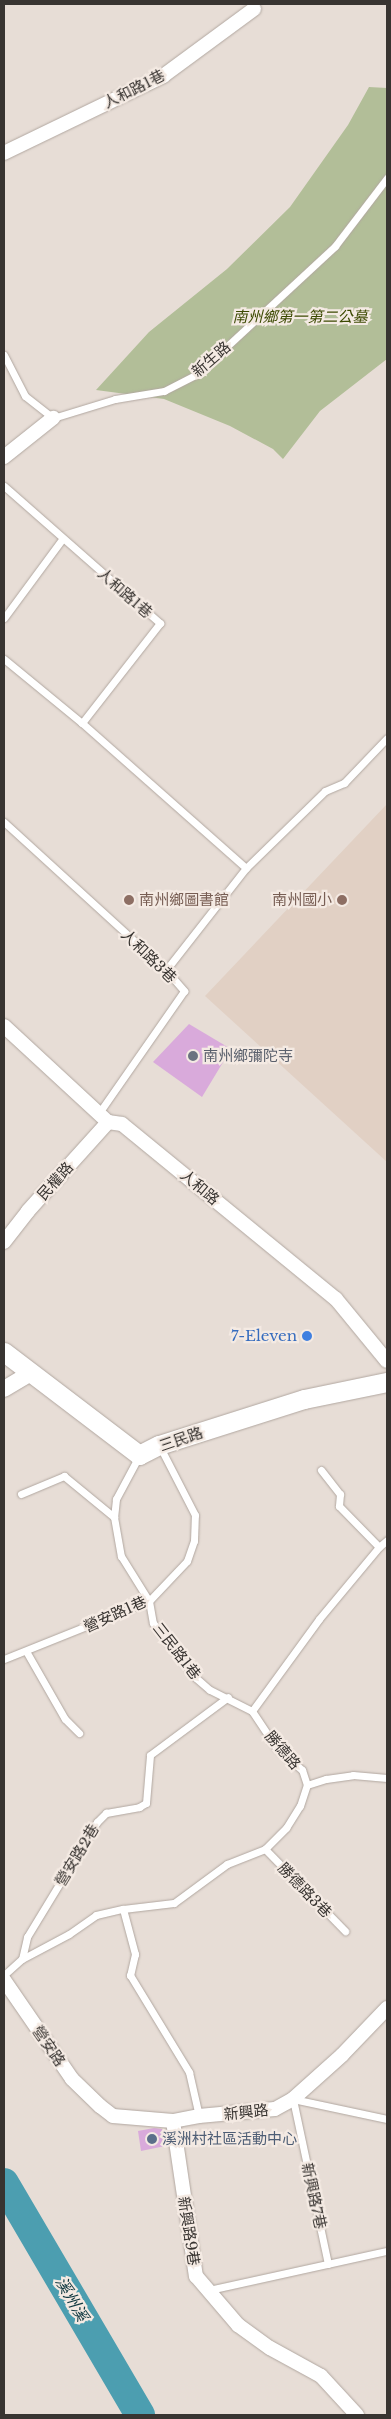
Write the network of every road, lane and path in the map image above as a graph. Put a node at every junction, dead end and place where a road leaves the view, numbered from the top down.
1 (254, 9) dead end
2 (4, 153) edge
3 (387, 178) edge
4 (4, 355) edge
5 (53, 418) junction
6 (4, 457) edge
7 (4, 486) edge
8 (63, 538) junction
9 (4, 618) edge
10 (4, 659) edge
11 (82, 723) junction
12 (387, 738) edge
13 (4, 822) edge
14 (246, 868) junction
15 (166, 970) junction
16 (4, 1026) edge
17 (103, 1117) junction
18 (4, 1242) edge
19 (4, 1352) edge
20 (387, 1361) edge
21 (31, 1373) junction
22 (387, 1382) edge
23 (4, 1390) edge
24 (159, 1446) junction
25 (139, 1455) junction
26 (321, 1470) dead end
27 (21, 1494) dead end
28 (114, 1517) junction
29 (387, 1540) edge
30 (378, 1547) junction
31 (149, 1601) junction
32 (26, 1651) junction
33 (4, 1659) edge
34 (228, 1697) junction
35 (252, 1711) junction
36 (79, 1733) dead end
37 (387, 1778) edge
38 (308, 1785) junction
39 (265, 1849) junction
40 (123, 1909) junction
41 (345, 1931) dead end
42 (22, 1959) junction
43 (4, 1975) edge
44 (4, 1980) edge
45 (387, 2008) edge
46 (293, 2099) junction
47 (100, 2106) joint
48 (199, 2116) junction
49 (387, 2119) edge
50 (173, 2121) junction
51 (387, 2251) edge
52 (328, 2264) junction
53 (209, 2290) junction
54 (357, 2415) edge

1 - 2 street, 人和路1巷
3 - 5 lane, 新生路
4 - 5 lane
5 - 6 street
7 - 8 lane, 人和路1巷
8 - 9 lane
8 - 11 lane, 人和路1巷
10 - 11 lane
11 - 14 lane
12 - 14 lane
13 - 15 lane, 人和路3巷
14 - 15 lane
15 - 17 lane, 人和路3巷
16 - 17 street, 人和路
17 - 18 street, 民權路
17 - 20 street, 人和路
19 - 21 main road, 三民路
21 - 23 street
21 - 25 main road, 三民路
22 - 24 main road, 三民路
24 - 25 main road, 三民路
24 - 31 lane, 營安路1巷
25 - 28 lane, 三民路1巷
26 - 30 lane
27 - 28 lane
28 - 31 lane, 三民路1巷
29 - 30 lane
30 - 35 lane
31 - 32 lane, 營安路1巷
31 - 34 lane, 三民路1巷
32 - 33 lane, 營安路1巷
32 - 36 lane
34 - 35 lane, 三民路1巷
34 - 42 lane, 營安路2巷
35 - 38 lane, 勝德路
37 - 38 lane
38 - 39 lane, 勝德路
39 - 40 lane, 勝德路
39 - 41 lane, 勝德路3巷
40 - 42 lane, 勝德路
40 - 48 lane
42 - 43 lane, 勝德路
44 - 47 street, 營安路
45 - 46 street, 新興路
46 - 48 street, 新興路
46 - 49 lane
46 - 52 lane, 新興路7巷
47 - 50 street, 新興路
48 - 50 street, 新興路
50 - 53 street, 新興路9巷
51 - 52 lane
52 - 53 lane
53 - 54 street, 新興路9巷

